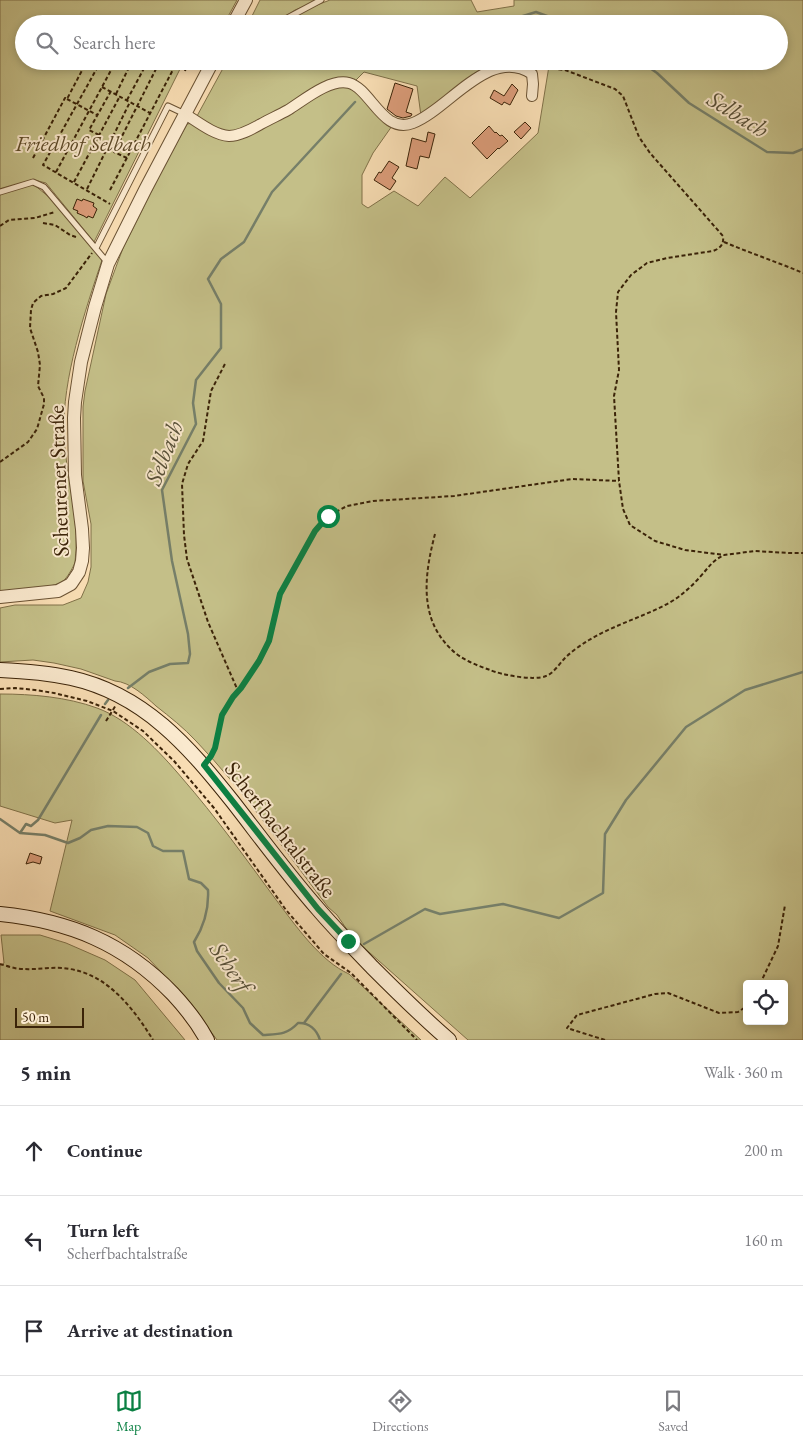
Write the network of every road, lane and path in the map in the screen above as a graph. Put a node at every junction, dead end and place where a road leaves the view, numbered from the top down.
1 (246, 0) edge
2 (321, 0) edge
3 (238, 15) edge
4 (293, 15) edge
5 (82, 70) edge
6 (95, 70) edge
7 (111, 70) edge
8 (128, 70) edge
9 (144, 70) edge
10 (156, 70) edge
11 (173, 70) edge
12 (208, 70) edge
13 (493, 70) edge
14 (527, 70) edge
15 (565, 70) edge
16 (102, 87) junction
17 (111, 91) junction
18 (116, 94) junction
19 (120, 96) junction
20 (532, 96) dead end
21 (67, 99) junction
22 (129, 101) junction
23 (77, 105) junction
24 (138, 106) junction
25 (89, 111) junction
26 (150, 113) junction
27 (185, 114) junction
28 (96, 115) junction
29 (99, 136) junction
30 (107, 149) junction
31 (114, 152) junction
32 (33, 158) dead end
33 (127, 158) junction
34 (56, 172) junction
35 (74, 182) junction
36 (87, 189) junction
37 (110, 190) dead end
38 (0, 192) edge
39 (116, 208) junction
40 (64, 210) junction
41 (43, 223) dead end
42 (0, 226) edge
43 (86, 236) junction
44 (724, 242) junction
45 (96, 248) junction
46 (108, 264) junction
47 (803, 273) edge
48 (226, 362) dead end
49 (0, 462) edge
50 (619, 481) junction
51 (435, 534) dead end
52 (803, 553) edge
53 (724, 555) junction
54 (0, 597) edge
55 (0, 670) edge
56 (0, 689) edge
57 (238, 691) junction
58 (121, 697) junction
59 (113, 711) junction
60 (106, 721) dead end
61 (204, 765) junction
62 (785, 905) dead end
63 (0, 914) edge
64 (0, 964) edge
65 (762, 980) edge
66 (743, 1009) edge
67 (153, 1040) edge
68 (208, 1040) edge
69 (417, 1040) edge
70 (449, 1040) edge
71 (605, 1040) edge

1 - 3 street
2 - 4 lane
5 - 21 path
6 - 23 path
7 - 16 path
8 - 18 path
9 - 22 path
10 - 24 path
11 - 26 path
12 - 27 street, Scheurener Straße
13 - 27 street
14 - 20 street
15 - 44 path
16 - 17 path
16 - 25 path
17 - 18 path
17 - 28 path
18 - 19 path
19 - 22 path
19 - 29 path
21 - 23 path
21 - 32 path
22 - 24 path
22 - 30 path
23 - 25 path
23 - 34 path
24 - 26 path
24 - 31 path
25 - 28 path
25 - 34 path
26 - 33 path
27 - 39 lane
27 - 46 street, Scheurener Straße
28 - 29 path
29 - 35 path
30 - 31 path
30 - 36 path
31 - 33 path
33 - 37 path
34 - 35 path
35 - 36 path
36 - 39 path
38 - 40 lane
39 - 45 lane
40 - 42 path
40 - 43 lane
41 - 43 path
43 - 45 lane
44 - 47 path
44 - 50 path
45 - 46 lane
45 - 49 path
46 - 54 street, Scheurener Straße
48 - 57 path
50 - 53 path
50 - 57 path
51 - 53 path
52 - 53 path
55 - 58 main road, Scherfbachtalstraße
56 - 59 path
57 - 61 path
58 - 59 path
58 - 61 main road, Scherfbachtalstraße
59 - 60 path
59 - 69 path
61 - 70 main road, Scherfbachtalstraße
62 - 65 path
63 - 68 main road
64 - 67 path
66 - 71 path

